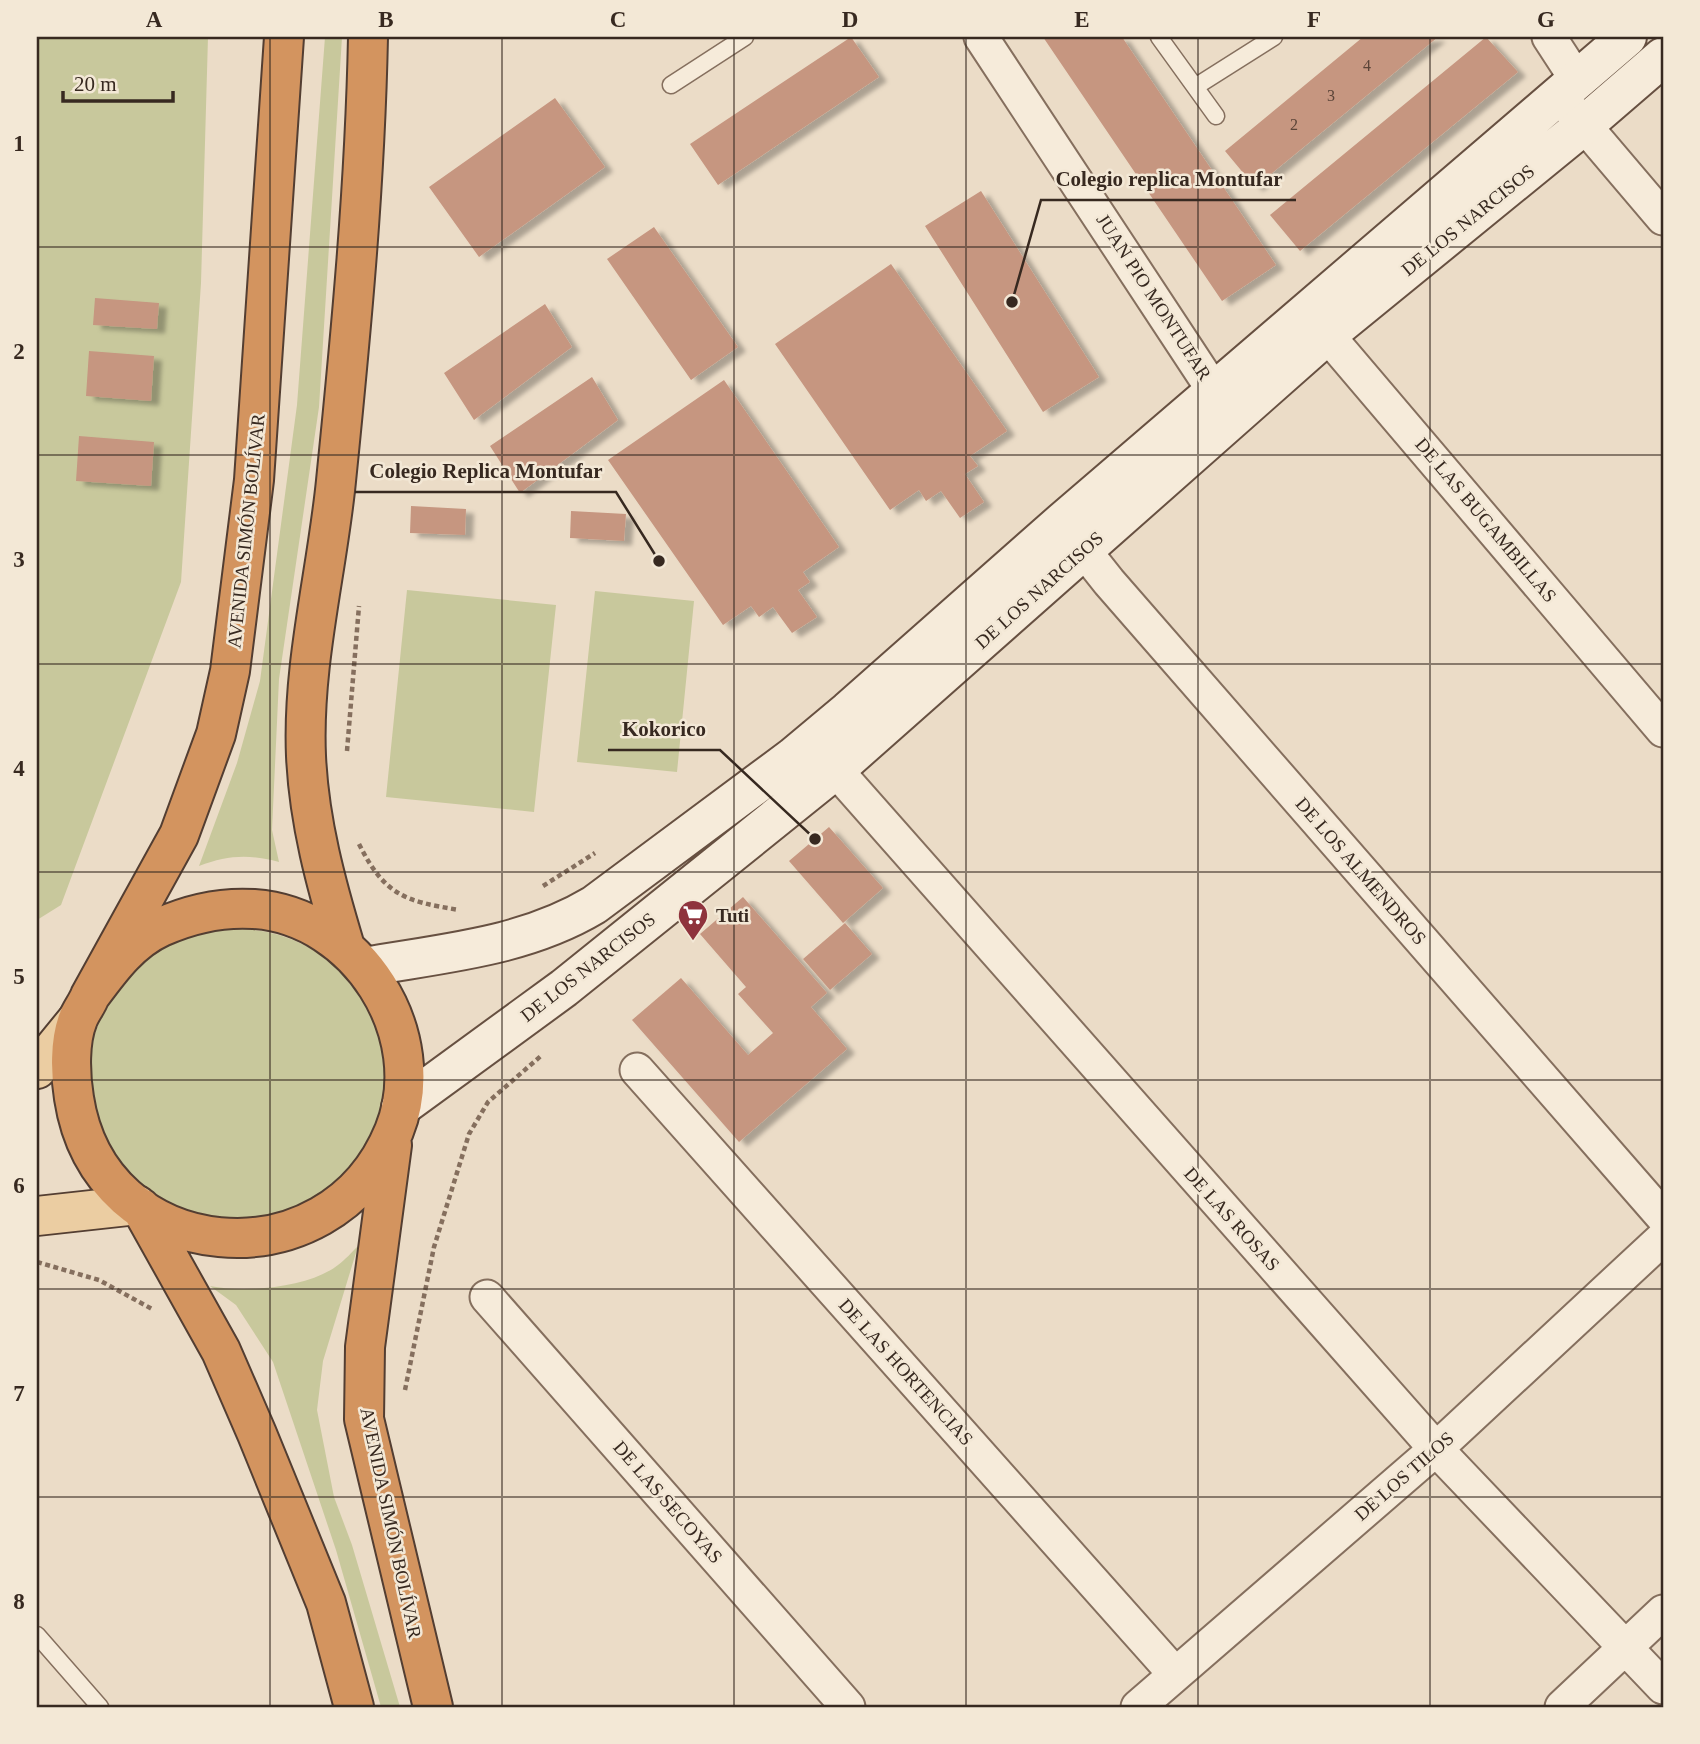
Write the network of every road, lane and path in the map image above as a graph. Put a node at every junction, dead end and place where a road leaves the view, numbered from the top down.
1 (284, 37) edge
2 (369, 37) edge
3 (745, 37) edge
4 (981, 37) edge
5 (1159, 37) edge
6 (1274, 37) edge
7 (1549, 37) edge
8 (1627, 37) edge
9 (1663, 57) edge
10 (671, 85) dead end
11 (1195, 87) junction
12 (1568, 87) junction
13 (1216, 116) dead end
14 (1583, 127) junction
15 (1663, 218) edge
16 (1317, 322) junction
17 (1224, 405) junction
18 (1072, 536) junction
19 (360, 594) dead end
20 (1663, 730) edge
21 (811, 741) junction
22 (346, 761) dead end
23 (834, 771) junction
24 (354, 834) dead end
25 (603, 848) dead end
26 (533, 892) dead end
27 (471, 908) dead end
28 (355, 957) junction
29 (84, 1008) junction
30 (548, 1050) dead end
31 (37, 1069) edge
32 (637, 1070) dead end
33 (398, 1118) junction
34 (139, 1207) junction
35 (37, 1216) edge
36 (1663, 1217) edge
37 (1663, 1238) edge
38 (37, 1262) edge
39 (487, 1297) dead end
40 (157, 1313) dead end
41 (404, 1404) dead end
42 (1436, 1449) junction
43 (1663, 1612) edge
44 (37, 1635) edge
45 (1625, 1648) junction
46 (1175, 1674) junction
47 (1663, 1687) edge
48 (100, 1707) edge
49 (354, 1707) edge
50 (433, 1707) edge
51 (848, 1707) edge
52 (1138, 1707) edge
53 (1562, 1707) edge

1 - 29 highway, AVENIDA SIMÓN BOLÍVAR
2 - 28 highway, AVENIDA SIMÓN BOLÍVAR
3 - 10 lane
4 - 17 street, JUAN PIO MONTUFAR
5 - 11 lane
6 - 11 lane
7 - 12 street
8 - 12 street, DE LOS NARCISOS
9 - 14 street, DE LOS NARCISOS
11 - 13 lane
12 - 14 street
12 - 16 street, DE LOS NARCISOS
14 - 15 street
14 - 16 street, DE LOS NARCISOS
16 - 17 street, DE LOS NARCISOS
16 - 20 street, DE LAS BUGAMBILLAS
17 - 18 street, DE LOS NARCISOS
18 - 21 street, DE LOS NARCISOS
18 - 23 street, DE LOS NARCISOS
18 - 36 street, DE LOS ALMENDROS
19 - 22 path
21 - 23 street, DE LAS ROSAS
21 - 28 street, DE LOS NARCISOS
23 - 33 street, DE LOS NARCISOS
23 - 42 street, DE LAS ROSAS
24 - 27 path
25 - 26 path
28 - 29 highway, AVENIDA SIMÓN BOLÍVAR
28 - 33 highway, AVENIDA SIMÓN BOLÍVAR
29 - 31 main road
29 - 34 highway, AVENIDA SIMÓN BOLÍVAR
30 - 41 path
32 - 46 street, DE LAS HORTENCIAS
33 - 34 highway, AVENIDA SIMÓN BOLÍVAR
33 - 50 highway, AVENIDA SIMÓN BOLÍVAR
34 - 35 main road
34 - 49 highway, AVENIDA SIMÓN BOLÍVAR
37 - 42 street, DE LOS TILOS
38 - 40 path
39 - 51 street, DE LAS SECOYAS
42 - 45 street, DE LAS ROSAS
42 - 46 street, DE LOS TILOS
43 - 45 street
44 - 48 lane
45 - 47 street, DE LAS ROSAS
45 - 53 street
46 - 52 street, DE LOS TILOS

